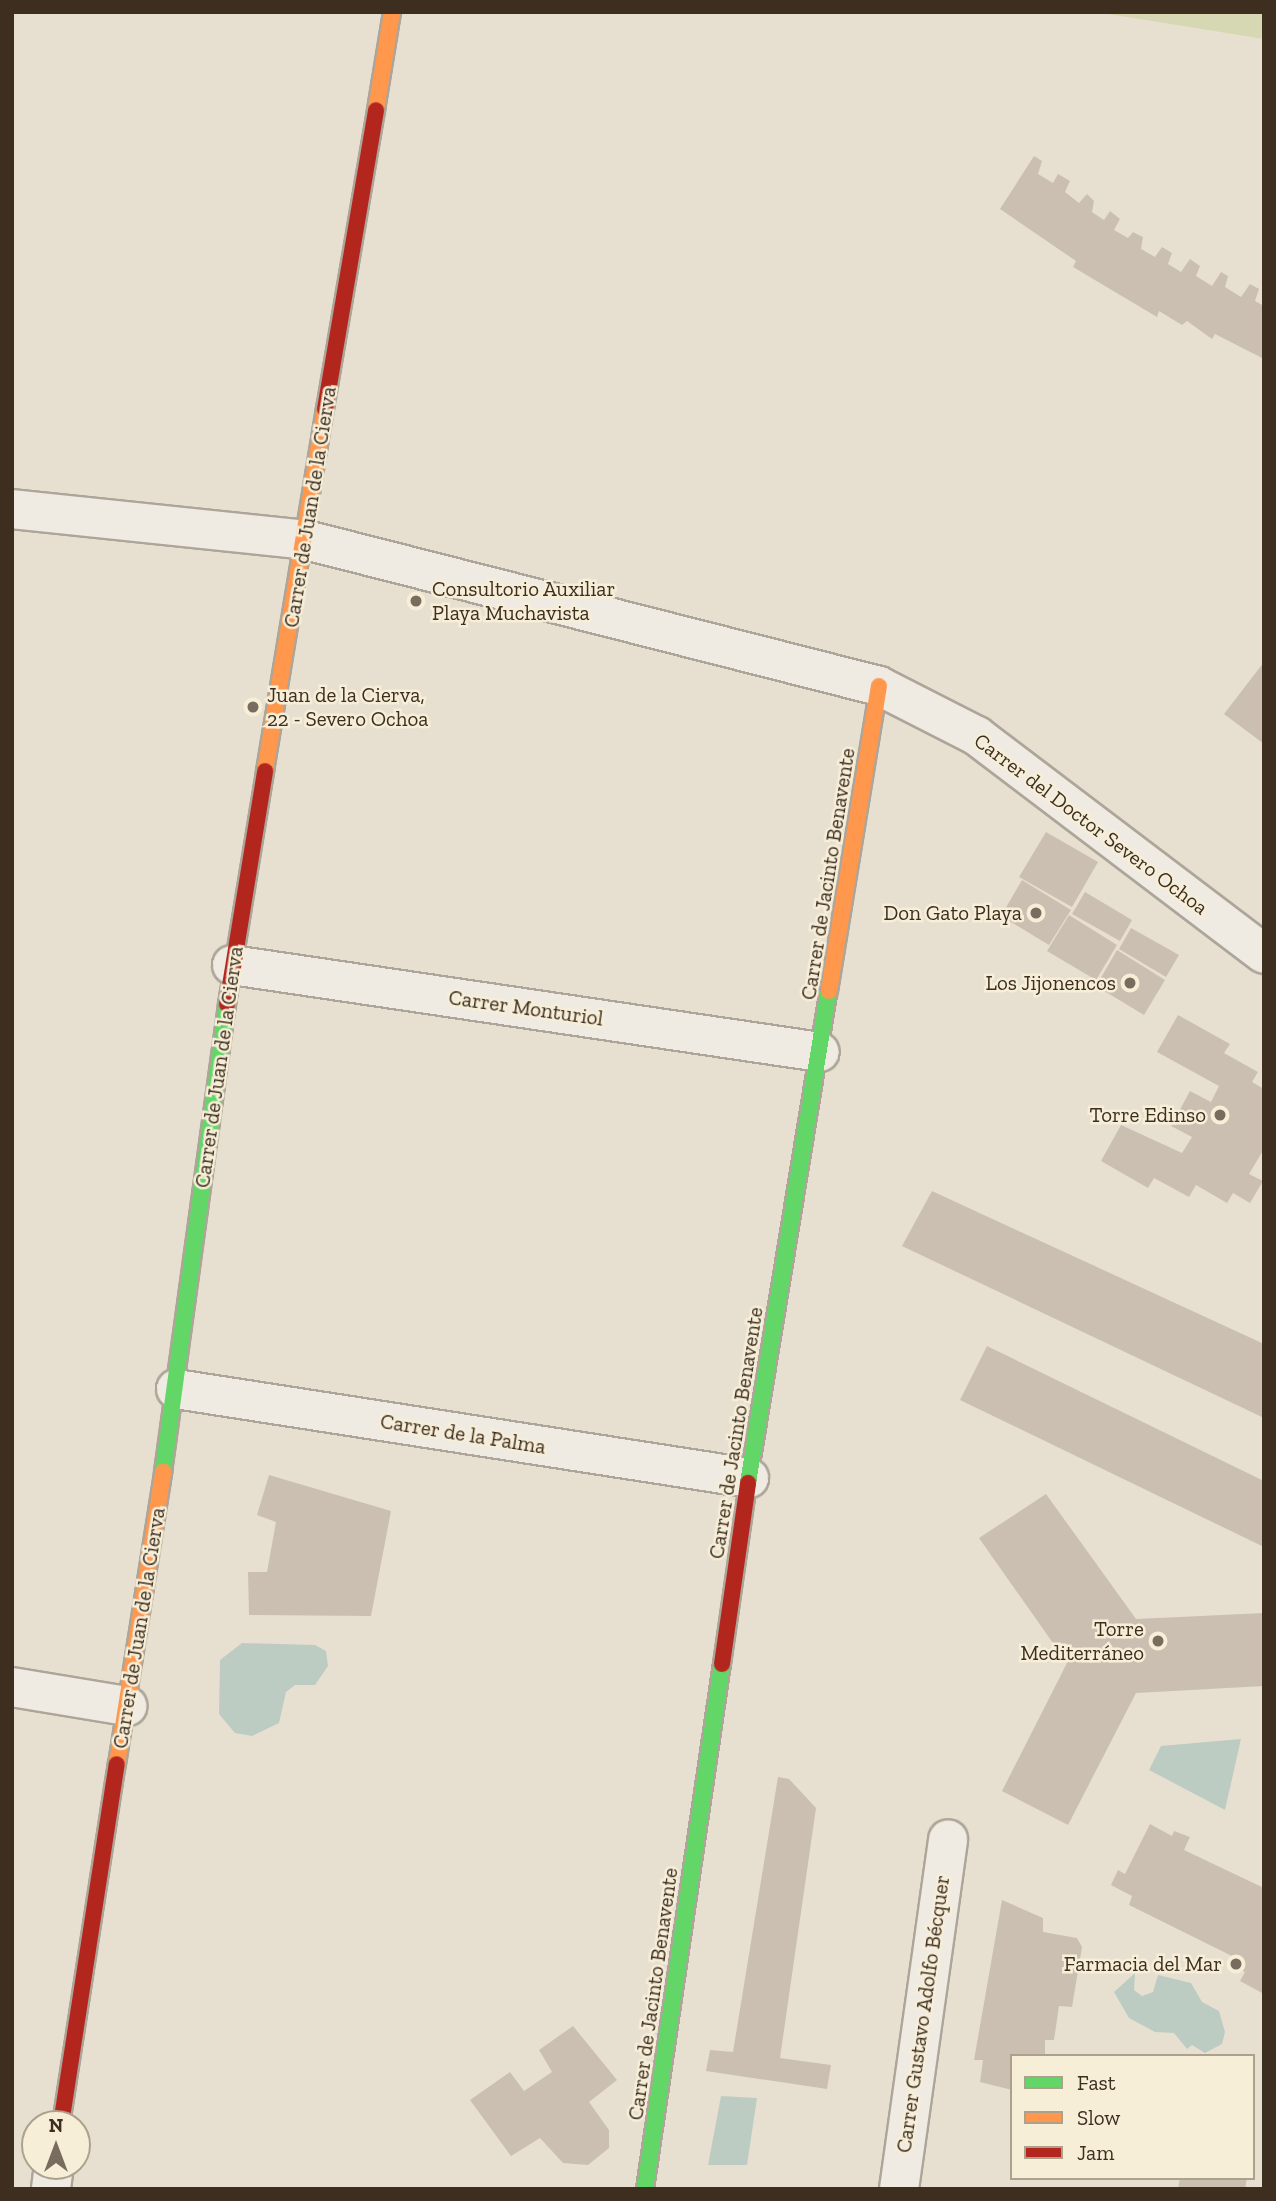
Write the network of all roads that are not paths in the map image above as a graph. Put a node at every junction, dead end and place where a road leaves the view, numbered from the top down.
1 (392, 12) edge
2 (12, 509) edge
3 (306, 540) junction
4 (879, 686) junction
5 (1264, 954) edge
6 (232, 965) junction
7 (820, 1052) junction
8 (176, 1389) junction
9 (749, 1478) junction
10 (12, 1687) edge
11 (127, 1706) junction
12 (948, 1839) dead end
13 (63, 2110) edge
14 (645, 2189) edge
15 (899, 2189) edge

1 - 3 street, Carrer de Juan de la Cierva
2 - 3 street, Carrer del Doctor Severo Ochoa
3 - 4 street, Carrer del Doctor Severo Ochoa
3 - 6 street, Carrer de Juan de la Cierva
4 - 5 street, Carrer del Doctor Severo Ochoa
4 - 7 street, Carrer de Jacinto Benavente
6 - 7 street, Carrer Monturiol
6 - 8 street, Carrer de Juan de la Cierva
7 - 9 street, Carrer de Jacinto Benavente
8 - 9 street, Carrer de la Palma
8 - 11 street, Carrer de Juan de la Cierva
9 - 14 street, Carrer de Jacinto Benavente
10 - 11 street
11 - 13 street, Carrer de Juan de la Cierva
12 - 15 street, Carrer Gustavo Adolfo Bécquer

